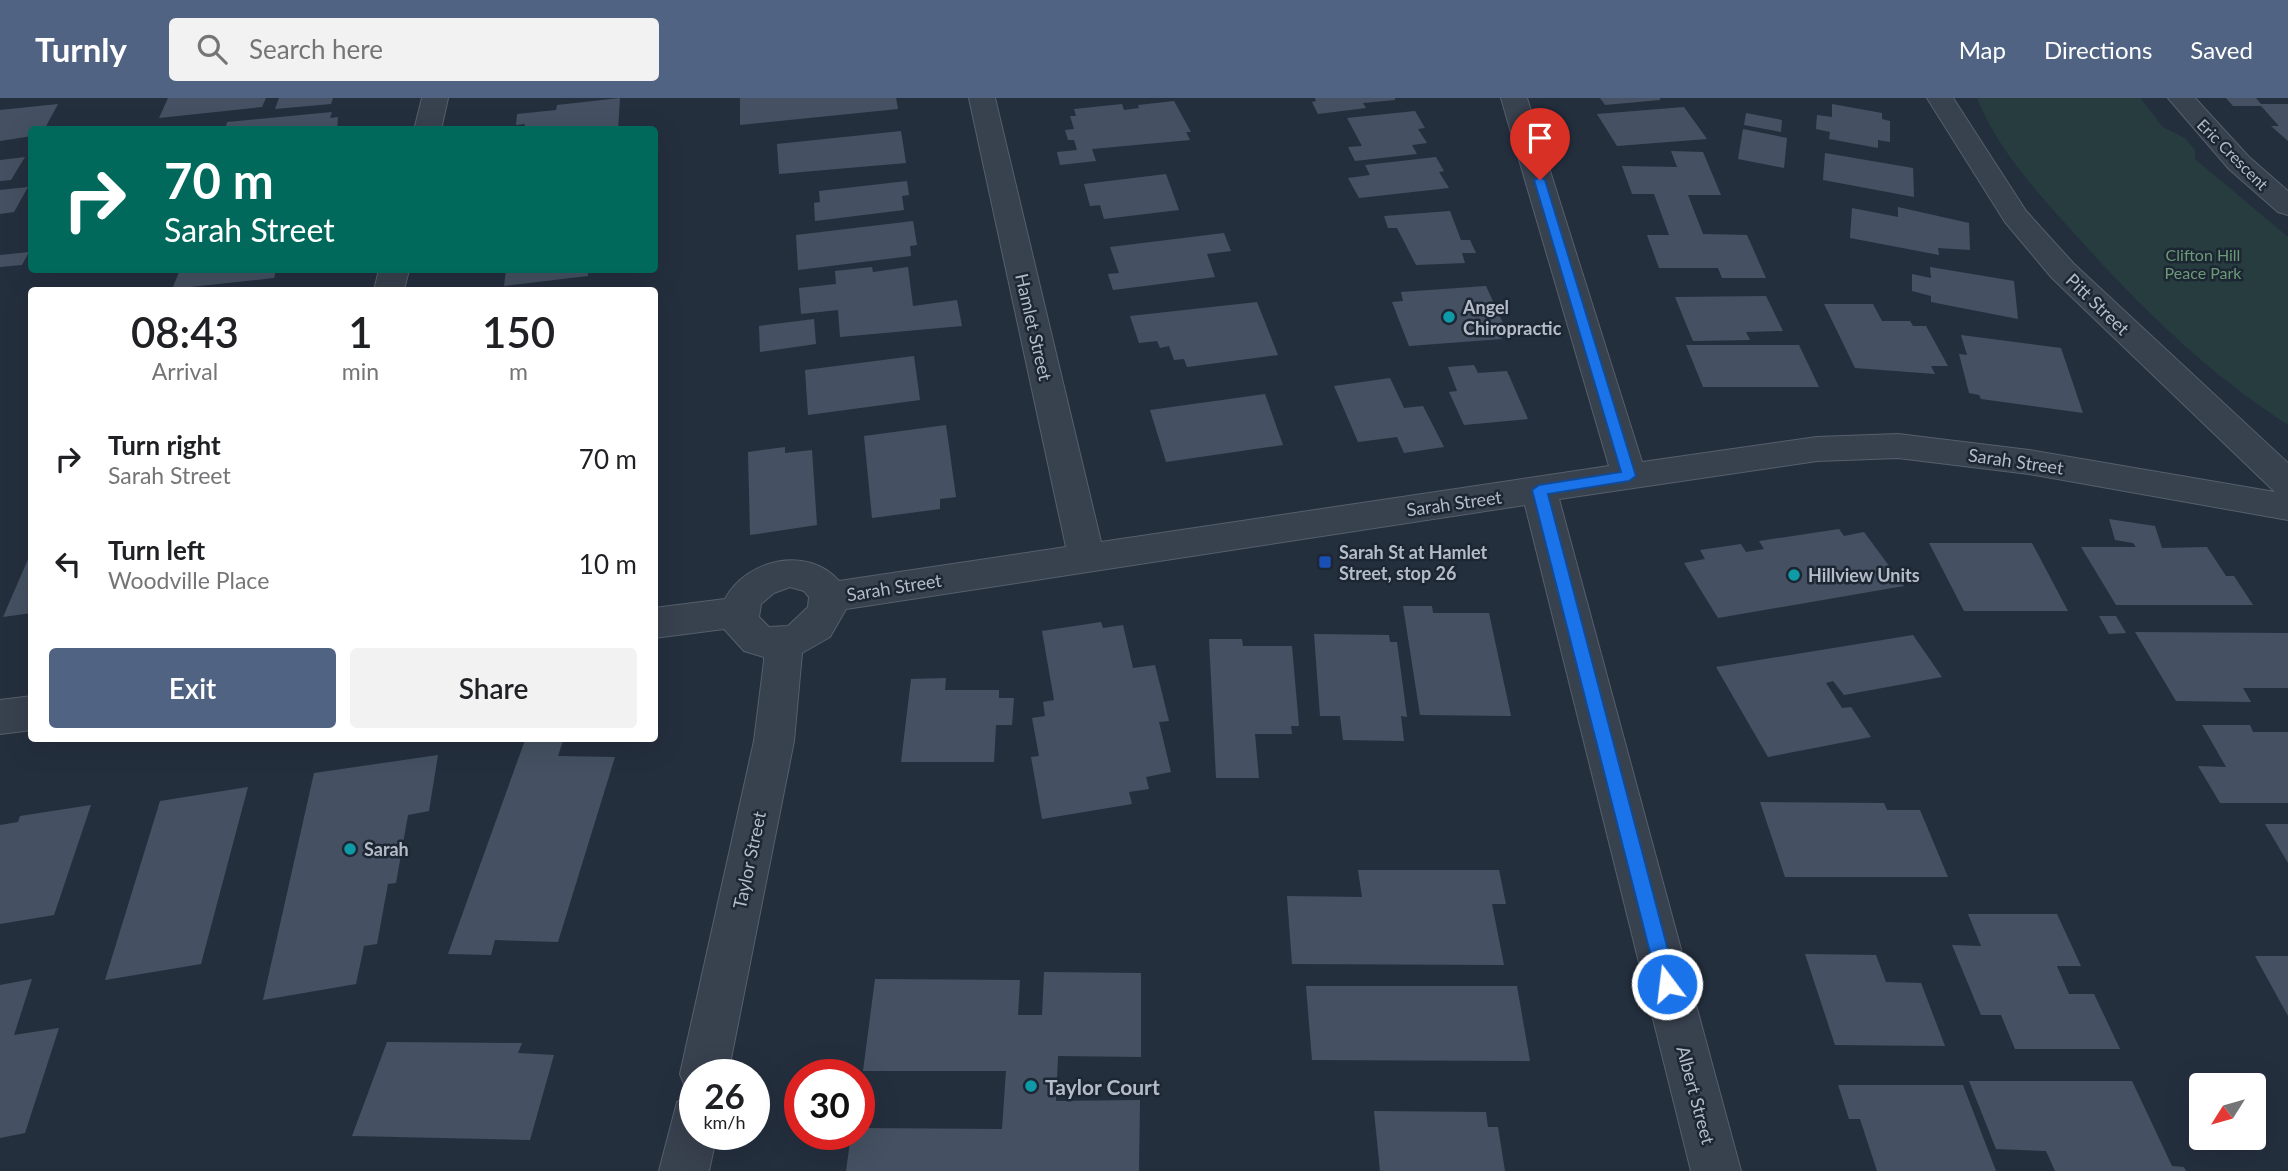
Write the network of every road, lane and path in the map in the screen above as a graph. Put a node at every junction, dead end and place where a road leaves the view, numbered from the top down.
1 (435, 98) edge
2 (982, 98) edge
3 (1514, 98) edge
4 (1940, 98) edge
5 (2181, 98) edge
6 (428, 126) edge
7 (2288, 206) edge
8 (1629, 476) junction
9 (2288, 483) edge
10 (1539, 490) junction
11 (2288, 507) edge
12 (1086, 556) junction
13 (829, 597) junction
14 (739, 612) junction
15 (658, 622) edge
16 (781, 643) junction
17 (28, 714) edge
18 (0, 717) edge
19 (707, 1059) edge
20 (689, 1150) edge
21 (684, 1171) edge
22 (1716, 1171) edge

1 - 6 street
2 - 12 street, Hamlet Street
3 - 8 street
4 - 9 street, Pitt Street
5 - 7 street, Eric Crescent
8 - 10 street, Sarah Street
8 - 11 street, Sarah Street
10 - 12 street, Sarah Street
10 - 22 street, Albert Street
12 - 13 street, Sarah Street
13 - 14 street
13 - 16 street
14 - 15 street
14 - 16 street
16 - 19 street, Taylor Street
17 - 18 street
20 - 21 street

